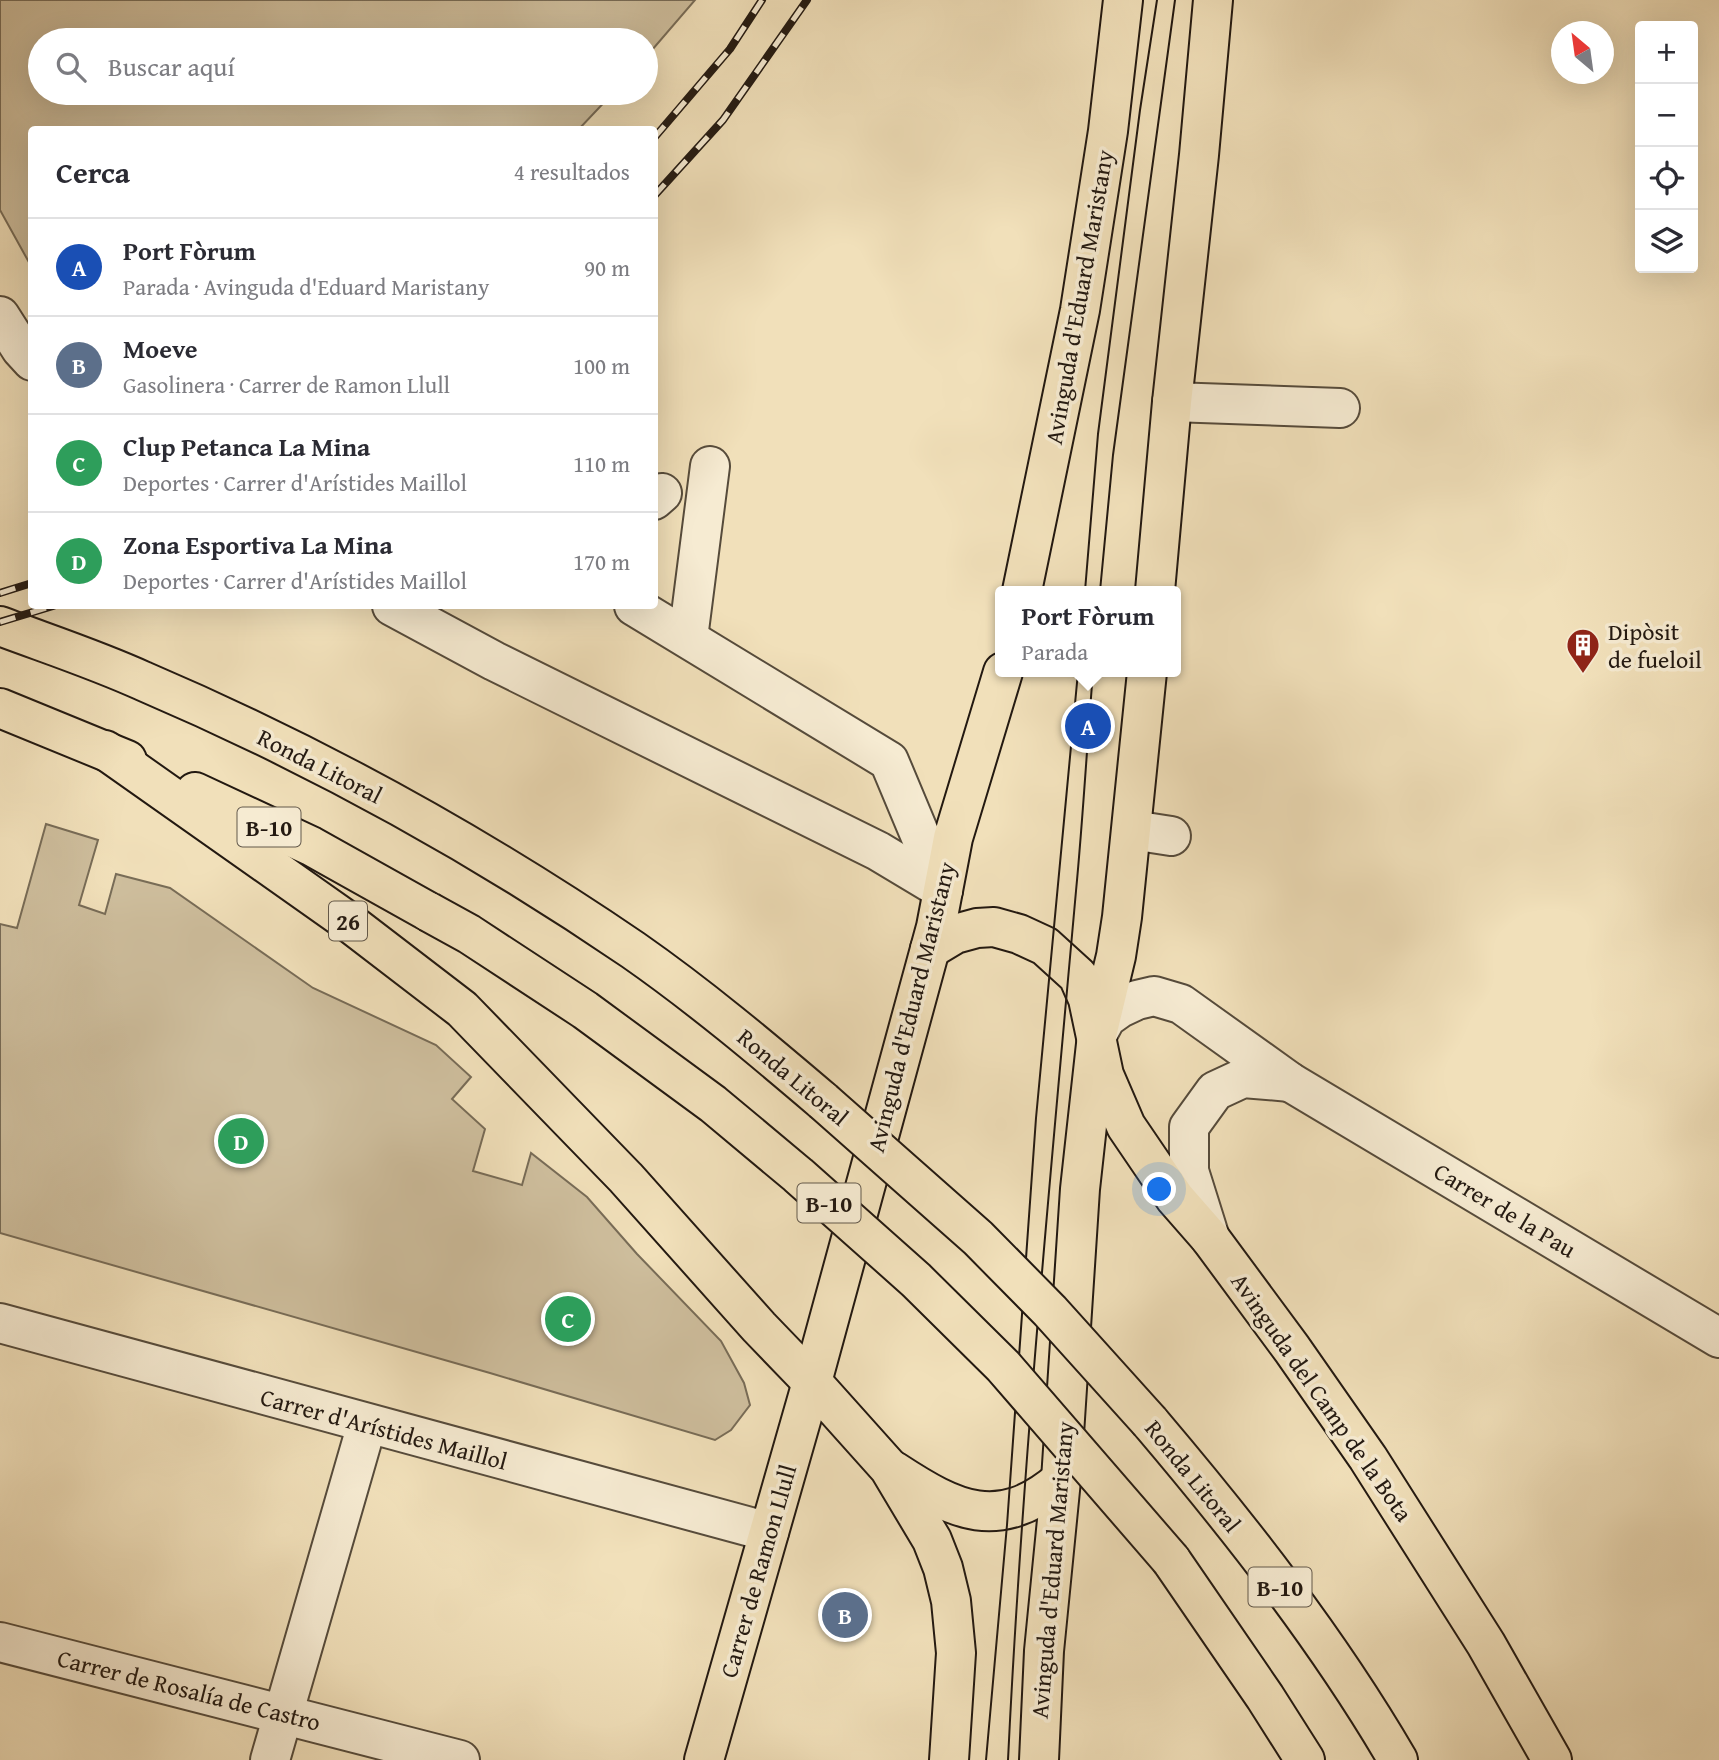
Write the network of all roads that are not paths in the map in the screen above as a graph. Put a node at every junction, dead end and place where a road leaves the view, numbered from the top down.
1 (1124, 0) edge
2 (1213, 0) edge
3 (0, 317) edge
4 (28, 357) edge
5 (1172, 402) junction
6 (1340, 408) dead end
7 (710, 466) dead end
8 (1023, 586) edge
9 (1155, 586) edge
10 (398, 609) edge
11 (639, 609) edge
12 (0, 626) edge
13 (688, 638) junction
14 (1002, 677) edge
15 (1147, 677) edge
16 (0, 708) edge
17 (105, 750) junction
18 (1132, 830) junction
19 (1171, 836) dead end
20 (943, 890) junction
21 (929, 949) junction
22 (1097, 1035) junction
23 (1290, 1082) junction
24 (1210, 1238) junction
25 (0, 1323) edge
26 (1719, 1338) edge
27 (812, 1382) junction
28 (367, 1424) junction
29 (889, 1468) junction
30 (1061, 1480) junction
31 (769, 1532) junction
32 (0, 1642) edge
33 (283, 1714) junction
34 (270, 1760) edge
35 (460, 1760) edge
36 (704, 1760) edge
37 (949, 1760) edge
38 (1039, 1760) edge
39 (1305, 1760) edge
40 (1398, 1760) edge
41 (1552, 1760) edge

1 - 8 main road, Avinguda d'Eduard Maristany
2 - 5 main road
3 - 4 street
5 - 6 street
5 - 9 main road
7 - 13 street
10 - 20 street
11 - 13 street
12 - 40 main road, Ronda Litoral / B-10, bridge
13 - 20 street
14 - 20 main road, Avinguda d'Eduard Maristany
15 - 18 main road, Avinguda d'Eduard Maristany
16 - 17 main road, B-10
17 - 27 main road, 26
17 - 39 main road, B-10, bridge
18 - 19 street
18 - 22 main road, Avinguda d'Eduard Maristany
20 - 21 main road, Avinguda d'Eduard Maristany
21 - 22 main road, Avinguda del Camp de la Bota
21 - 27 main road, Avinguda d'Eduard Maristany
22 - 23 street, Carrer de la Pau
22 - 24 main road, Avinguda del Camp de la Bota
22 - 30 main road, Avinguda d'Eduard Maristany
23 - 24 street, Carrer de la Pau
23 - 26 street, Carrer de la Pau
24 - 41 main road, Avinguda del Camp de la Bota
25 - 28 street, Carrer d'Arístides Maillol
27 - 29 main road
27 - 31 main road, Carrer de Ramon Llull
28 - 31 street, Carrer d'Arístides Maillol
28 - 33 street
29 - 30 main road
29 - 37 main road
30 - 38 main road, Avinguda d'Eduard Maristany
31 - 36 main road, Carrer de Ramon Llull
32 - 33 street, Carrer de Rosalía de Castro
33 - 34 street
33 - 35 street, Carrer de Rosalía de Castro

